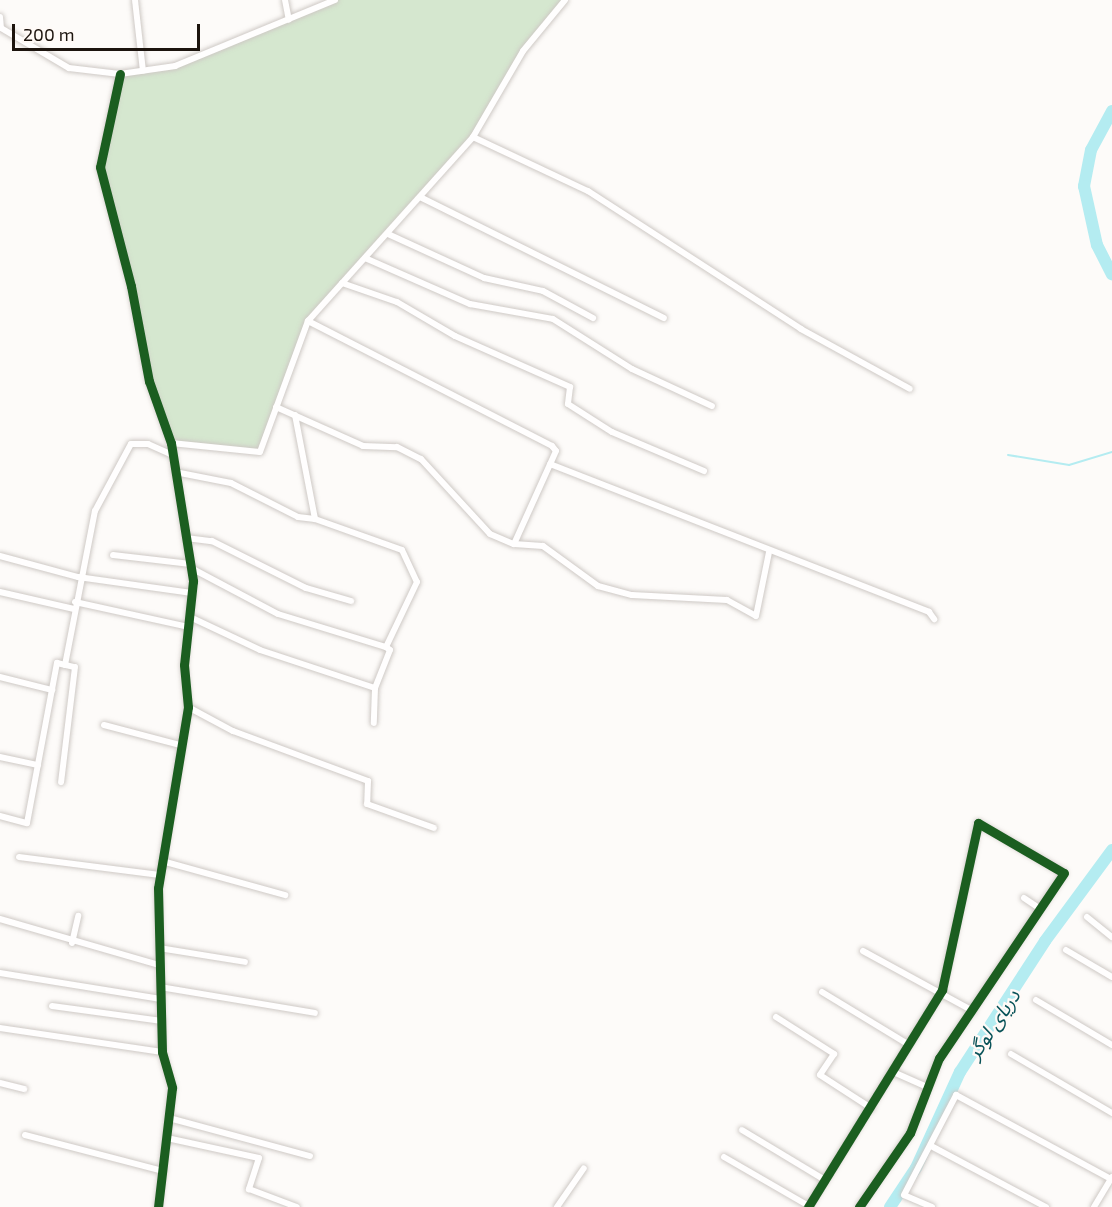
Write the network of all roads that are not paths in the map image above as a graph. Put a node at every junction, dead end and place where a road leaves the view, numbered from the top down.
1 (135, 0) edge
2 (285, 0) edge
3 (335, 0) edge
4 (566, 0) edge
5 (0, 17) edge
6 (289, 20) junction
7 (143, 71) junction
8 (120, 74) junction
9 (473, 137) junction
10 (422, 198) junction
11 (388, 234) junction
12 (365, 258) junction
13 (342, 283) junction
14 (592, 318) dead end
15 (664, 318) dead end
16 (308, 321) junction
17 (910, 388) dead end
18 (712, 406) dead end
19 (276, 407) junction
20 (295, 415) junction
21 (171, 443) junction
22 (173, 455) junction
23 (550, 464) junction
24 (704, 471) dead end
25 (175, 472) junction
26 (315, 519) junction
27 (186, 538) junction
28 (514, 544) junction
29 (769, 552) junction
30 (113, 555) dead end
31 (0, 556) edge
32 (190, 566) junction
33 (78, 578) junction
34 (0, 592) edge
35 (192, 593) junction
36 (351, 601) dead end
37 (75, 606) junction
38 (190, 617) junction
39 (934, 619) dead end
40 (189, 627) junction
41 (386, 646) junction
42 (65, 665) junction
43 (0, 678) edge
44 (375, 688) junction
45 (52, 690) junction
46 (188, 707) junction
47 (374, 723) dead end
48 (104, 725) dead end
49 (180, 745) junction
50 (0, 757) edge
51 (38, 765) junction
52 (61, 782) dead end
53 (0, 816) edge
54 (434, 828) dead end
55 (19, 857) dead end
56 (162, 861) junction
57 (160, 875) junction
58 (285, 895) dead end
59 (1024, 898) dead end
60 (1039, 908) junction
61 (78, 916) dead end
62 (1087, 917) dead end
63 (0, 919) edge
64 (1112, 937) edge
65 (72, 943) junction
66 (159, 948) junction
67 (1066, 950) dead end
68 (863, 951) dead end
69 (245, 962) dead end
70 (159, 965) junction
71 (0, 973) edge
72 (1112, 977) edge
73 (160, 987) junction
74 (942, 990) junction
75 (822, 992) dead end
76 (161, 999) junction
77 (1035, 1000) dead end
78 (52, 1006) dead end
79 (973, 1011) junction
80 (315, 1013) dead end
81 (776, 1017) dead end
82 (162, 1021) junction
83 (0, 1028) edge
84 (906, 1043) junction
85 (1112, 1045) edge
86 (162, 1052) junction
87 (1011, 1054) dead end
88 (891, 1071) junction
89 (0, 1083) edge
90 (925, 1086) junction
91 (24, 1089) dead end
92 (870, 1108) junction
93 (1112, 1113) edge
94 (169, 1118) junction
95 (742, 1130) dead end
96 (25, 1135) dead end
97 (167, 1138) junction
98 (933, 1147) junction
99 (310, 1156) dead end
100 (724, 1157) dead end
101 (584, 1168) dead end
102 (163, 1171) junction
103 (1111, 1177) edge
104 (825, 1179) junction
105 (1095, 1205) edge
106 (158, 1207) edge
107 (297, 1207) edge
108 (557, 1207) edge
109 (808, 1207) edge
110 (859, 1207) edge
111 (932, 1207) edge
112 (1046, 1207) edge
113 (1104, 1207) edge

1 - 7 street
2 - 6 street
3 - 6 street
4 - 9 street
5 - 8 street
6 - 7 street
7 - 8 street
8 - 21 street
9 - 10 street
9 - 17 street
10 - 11 street
10 - 15 street
11 - 12 street
11 - 14 street
12 - 13 street
12 - 18 street
13 - 16 street
13 - 24 street
16 - 19 street
16 - 23 street
19 - 20 street
19 - 21 street
20 - 26 street
20 - 28 street
21 - 22 street
22 - 25 street
22 - 33 street
23 - 28 street
23 - 29 street
25 - 26 street
25 - 27 street
26 - 41 street
27 - 32 street
27 - 36 street
28 - 29 street
29 - 39 street
30 - 32 street
31 - 33 street
32 - 35 street
32 - 41 street
33 - 35 street
33 - 37 street
34 - 37 street
35 - 38 street
37 - 40 street
37 - 42 street
38 - 40 street
38 - 44 street
40 - 46 street
41 - 44 street
42 - 45 street
42 - 52 street
43 - 45 street
44 - 47 street
45 - 51 street
46 - 49 street
46 - 54 street
48 - 49 street
49 - 56 street
50 - 51 street
51 - 53 street
55 - 57 street
56 - 57 street
56 - 58 street
57 - 66 street
59 - 60 street
60 - 74 street
60 - 79 street
61 - 65 street
62 - 64 street
63 - 65 street
65 - 70 street
66 - 69 street
66 - 70 street
67 - 72 street
68 - 74 street
70 - 73 street
71 - 76 street
73 - 76 street
73 - 80 street
74 - 79 street
74 - 84 street
75 - 84 street
76 - 82 street
77 - 85 street
78 - 82 street
79 - 90 street
81 - 92 street
82 - 86 street
83 - 86 street
84 - 88 street
86 - 94 street
87 - 93 street
88 - 90 street
88 - 92 street
89 - 91 street
90 - 110 street
92 - 104 street
94 - 97 street
94 - 99 street
95 - 104 street
96 - 102 street
97 - 102 street
97 - 107 street
98 - 103 street
98 - 111 street
98 - 112 street
100 - 109 street
101 - 108 street
102 - 106 street
103 - 105 street
104 - 109 street
105 - 113 street

